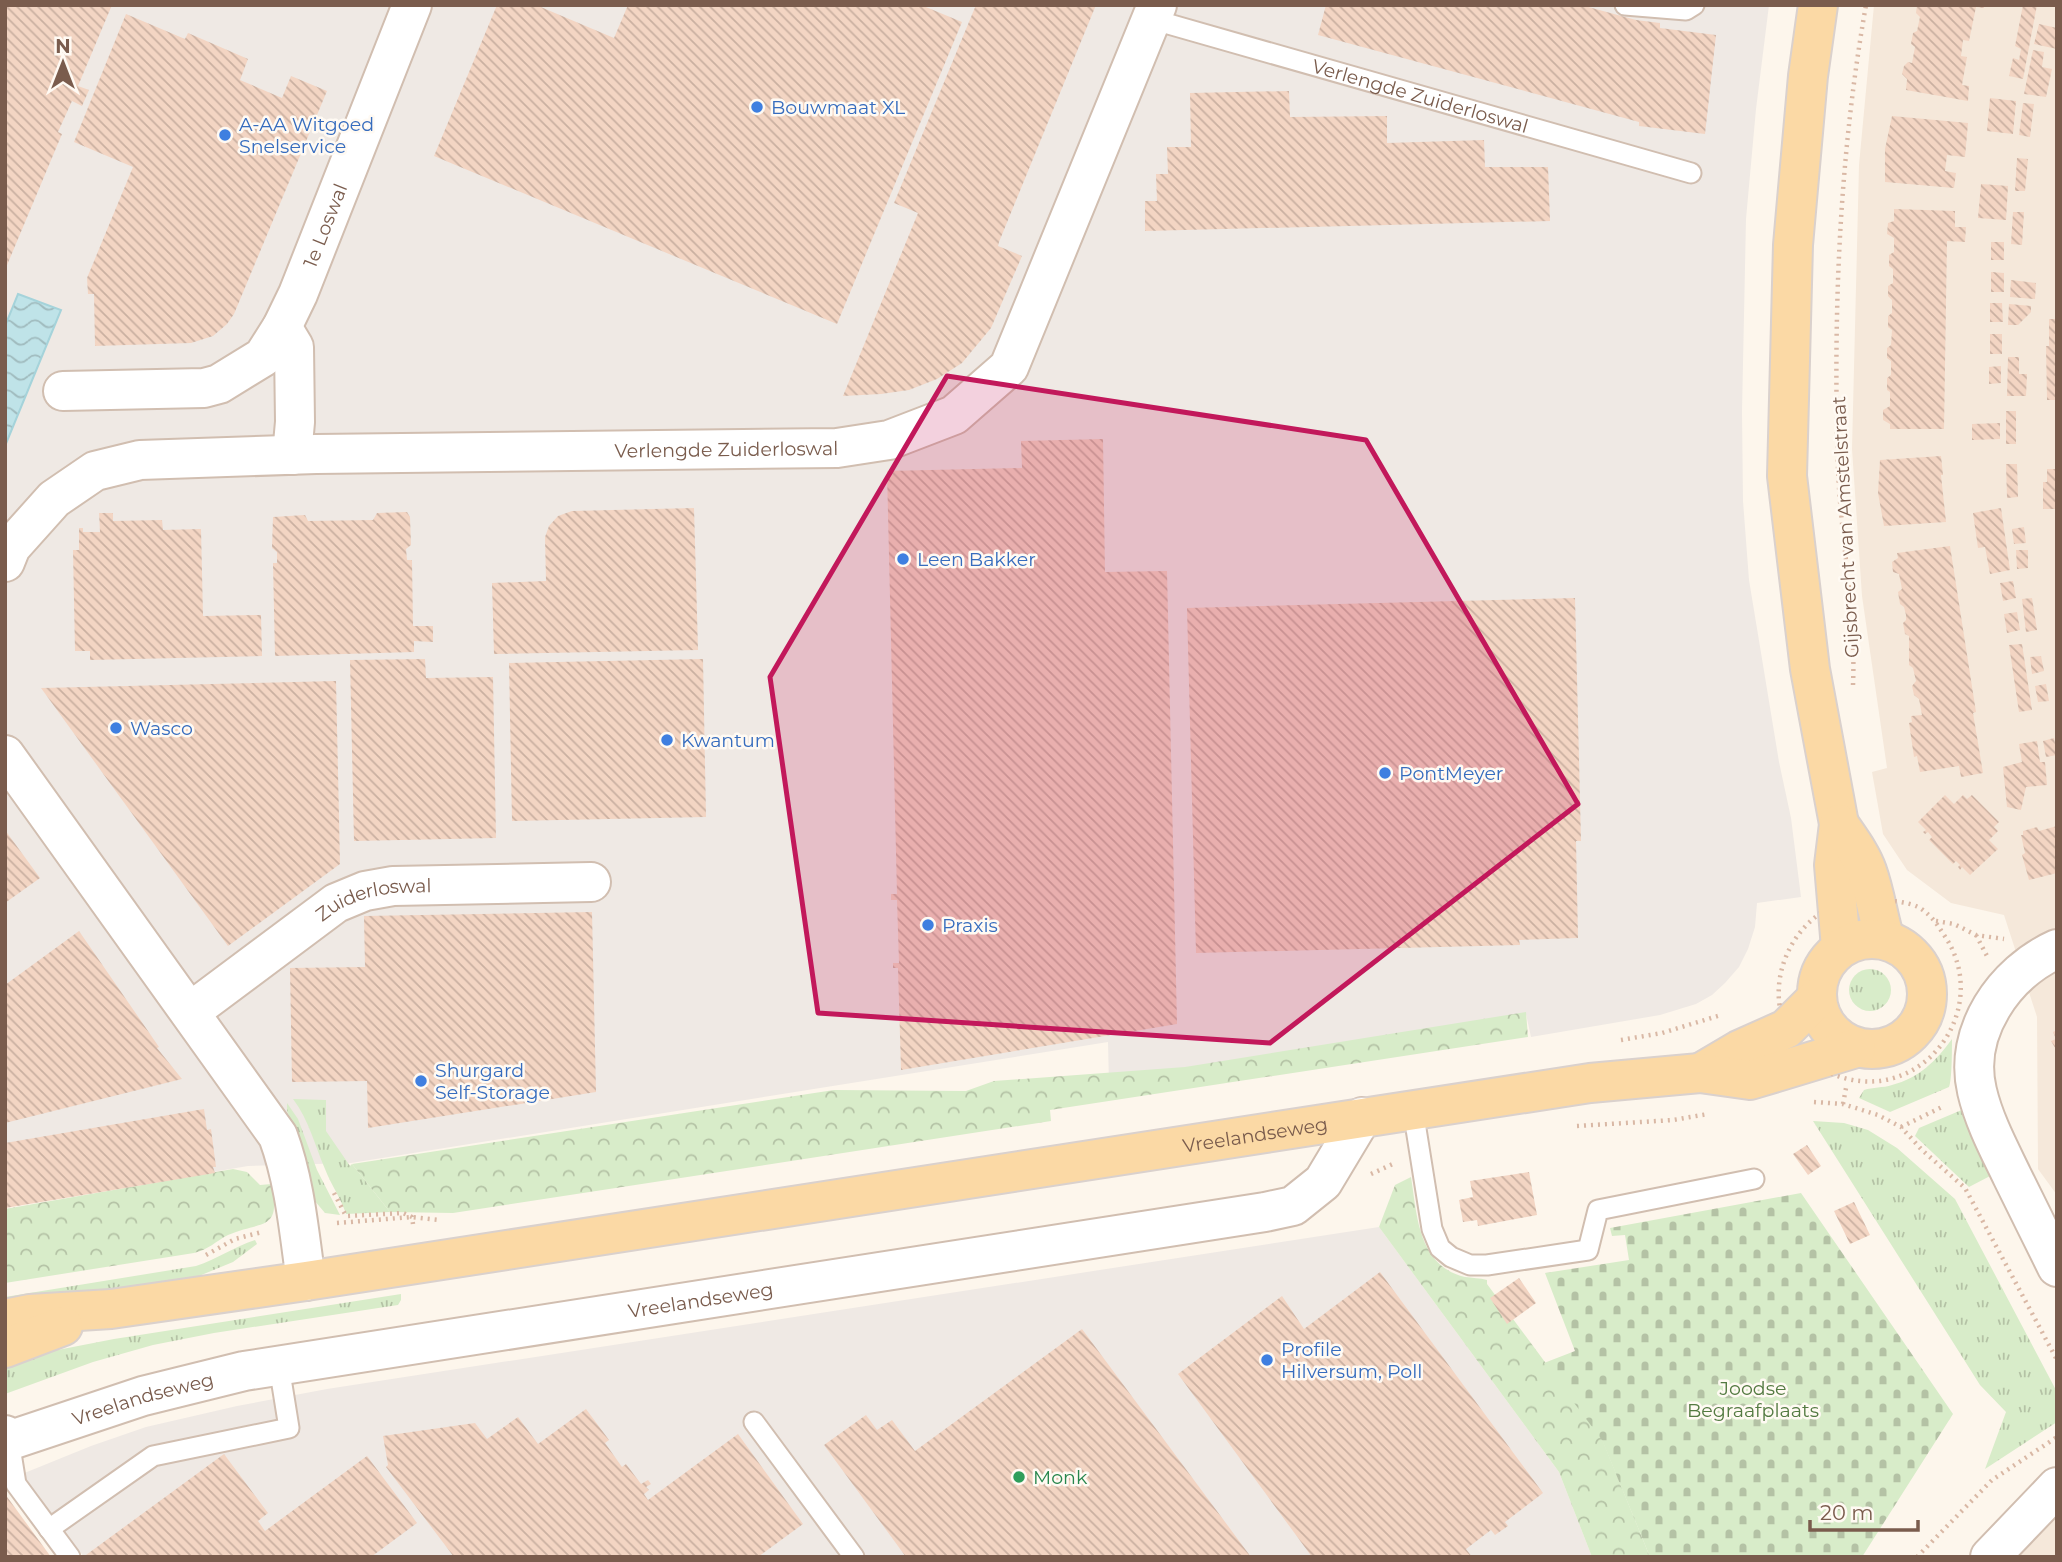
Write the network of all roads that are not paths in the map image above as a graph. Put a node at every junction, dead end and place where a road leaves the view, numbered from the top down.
1 (412, 5) edge
2 (1625, 5) edge
3 (1693, 5) edge
4 (1818, 5) edge
5 (1154, 12) edge
6 (1691, 173) dead end
7 (282, 327) junction
8 (63, 391) dead end
9 (292, 455) junction
10 (5, 562) edge
11 (5, 755) edge
12 (1839, 824) junction
13 (591, 882) dead end
14 (1885, 940) junction
15 (1841, 948) junction
16 (2057, 949) edge
17 (1817, 998) junction
18 (190, 1012) junction
19 (1856, 1048) junction
20 (1700, 1073) junction
21 (1413, 1110) junction
22 (1362, 1117) junction
23 (1754, 1179) dead end
24 (2057, 1267) edge
25 (306, 1281) junction
26 (111, 1309) junction
27 (5, 1318) edge
28 (5, 1348) edge
29 (279, 1366) junction
30 (754, 1422) dead end
31 (10, 1437) edge
32 (2057, 1487) edge
33 (49, 1529) junction
34 (70, 1557) edge
35 (853, 1557) edge
36 (1990, 1557) edge

1 - 7 street, 1e Loswal
2 - 3 lane
4 - 12 main road
5 - 6 lane, Verlengde Zuiderloswal
5 - 9 street, Verlengde Zuiderloswal
7 - 8 street, 1e Loswal
7 - 9 street
9 - 10 street, Verlengde Zuiderloswal
11 - 18 street
12 - 14 main road
12 - 15 main road
13 - 18 street, Zuiderloswal
14 - 15 main road
14 - 19 main road
15 - 17 main road
16 - 24 street
17 - 19 main road
17 - 20 main road, Vreelandseweg
18 - 25 street
19 - 20 main road, Vreelandseweg
20 - 21 main road, Vreelandseweg
21 - 22 main road, Vreelandseweg
21 - 23 lane
22 - 25 main road, Vreelandseweg
22 - 29 street, Vreelandseweg
25 - 26 main road, Vreelandseweg
26 - 27 main road, Vreelandseweg
26 - 28 main road, Vreelandseweg
29 - 31 street, Vreelandseweg
29 - 33 lane
30 - 35 lane
31 - 33 lane
32 - 36 street
33 - 34 lane

